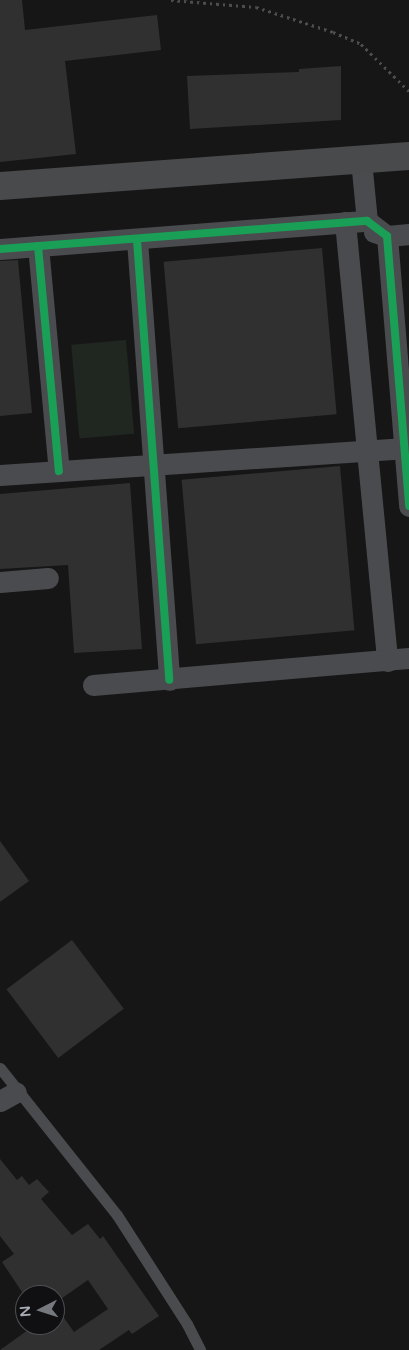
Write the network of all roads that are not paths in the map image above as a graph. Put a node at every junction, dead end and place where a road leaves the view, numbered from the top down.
1 (409, 156) edge
2 (361, 160) junction
3 (0, 186) edge
4 (366, 221) junction
5 (345, 222) junction
6 (409, 234) edge
7 (387, 236) junction
8 (137, 240) junction
9 (38, 246) junction
10 (0, 249) edge
11 (406, 448) edge
12 (369, 452) junction
13 (155, 466) junction
14 (59, 471) junction
15 (0, 475) edge
16 (409, 506) edge
17 (48, 578) dead end
18 (0, 582) edge
19 (409, 658) edge
20 (387, 661) junction
21 (169, 680) junction
22 (93, 685) dead end
23 (0, 1068) edge
24 (8, 1096) edge
25 (200, 1350) edge

1 - 2 street
2 - 3 street
2 - 4 street
4 - 5 street
4 - 7 street
5 - 7 street
5 - 8 street
5 - 12 street
6 - 7 street
7 - 11 street
8 - 9 street
8 - 13 street
9 - 10 street
9 - 14 street
11 - 12 street
11 - 16 street
12 - 13 street
12 - 20 street
13 - 14 street
13 - 21 street
14 - 15 street
17 - 18 street
19 - 20 street
20 - 21 street
21 - 22 street
23 - 24 lane
24 - 25 lane

